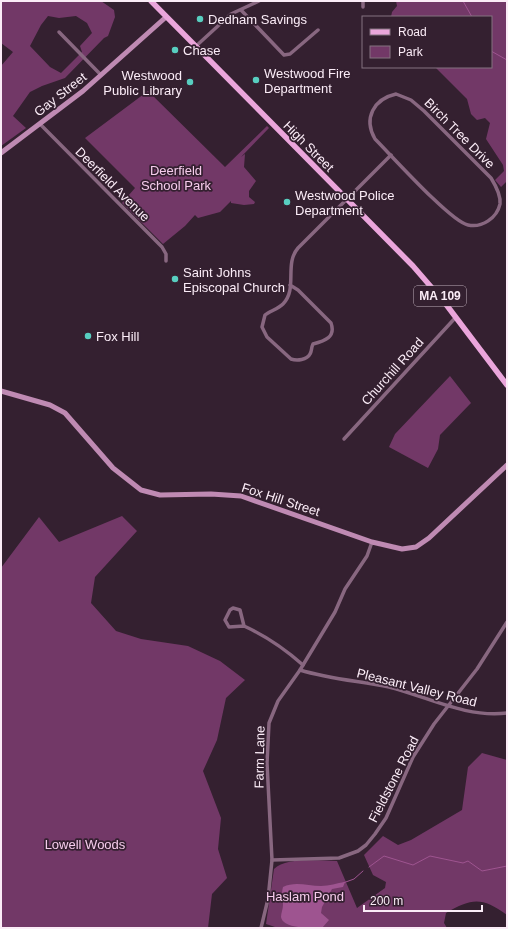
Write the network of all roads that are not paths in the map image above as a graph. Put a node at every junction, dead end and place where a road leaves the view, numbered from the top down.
1 (151, 1) edge
2 (257, 1) edge
3 (363, 1) edge
4 (363, 7) dead end
5 (241, 10) junction
6 (166, 17) junction
7 (318, 30) dead end
8 (59, 32) dead end
9 (195, 47) junction
10 (101, 75) junction
11 (40, 124) junction
12 (1, 153) edge
13 (391, 155) junction
14 (347, 199) junction
15 (166, 261) dead end
16 (290, 285) junction
17 (456, 317) junction
18 (507, 385) edge
19 (1, 391) edge
20 (344, 439) dead end
21 (507, 465) edge
22 (372, 542) junction
23 (507, 622) edge
24 (244, 626) junction
25 (303, 665) junction
26 (300, 670) junction
27 (448, 706) junction
28 (507, 713) edge
29 (272, 860) junction
30 (261, 928) edge

1 - 6 main road, High Street / MA 109
2 - 5 street
3 - 4 street
5 - 7 street
5 - 9 street
6 - 9 main road, High Street / MA 109
6 - 10 street, Gay Street
8 - 10 street
9 - 14 main road, High Street / MA 109
10 - 11 street, Gay Street
11 - 12 street, Gay Street
11 - 15 street, Deerfield Avenue
13 - 13 street, Birch Tree Drive
13 - 14 street
14 - 16 street
14 - 17 main road, High Street / MA 109
16 - 16 street
17 - 18 main road, High Street / MA 109
17 - 20 street, Churchill Road
19 - 22 street, Fox Hill Street
21 - 22 street, Fox Hill Street
22 - 25 street, Farm Lane
23 - 27 street, Fieldstone Road
24 - 24 street
24 - 25 street
25 - 26 street, Farm Lane
26 - 27 street, Pleasant Valley Road
26 - 29 street, Farm Lane
27 - 28 street, Pleasant Valley Road
27 - 29 street, Fieldstone Road
29 - 30 street, Farm Lane

